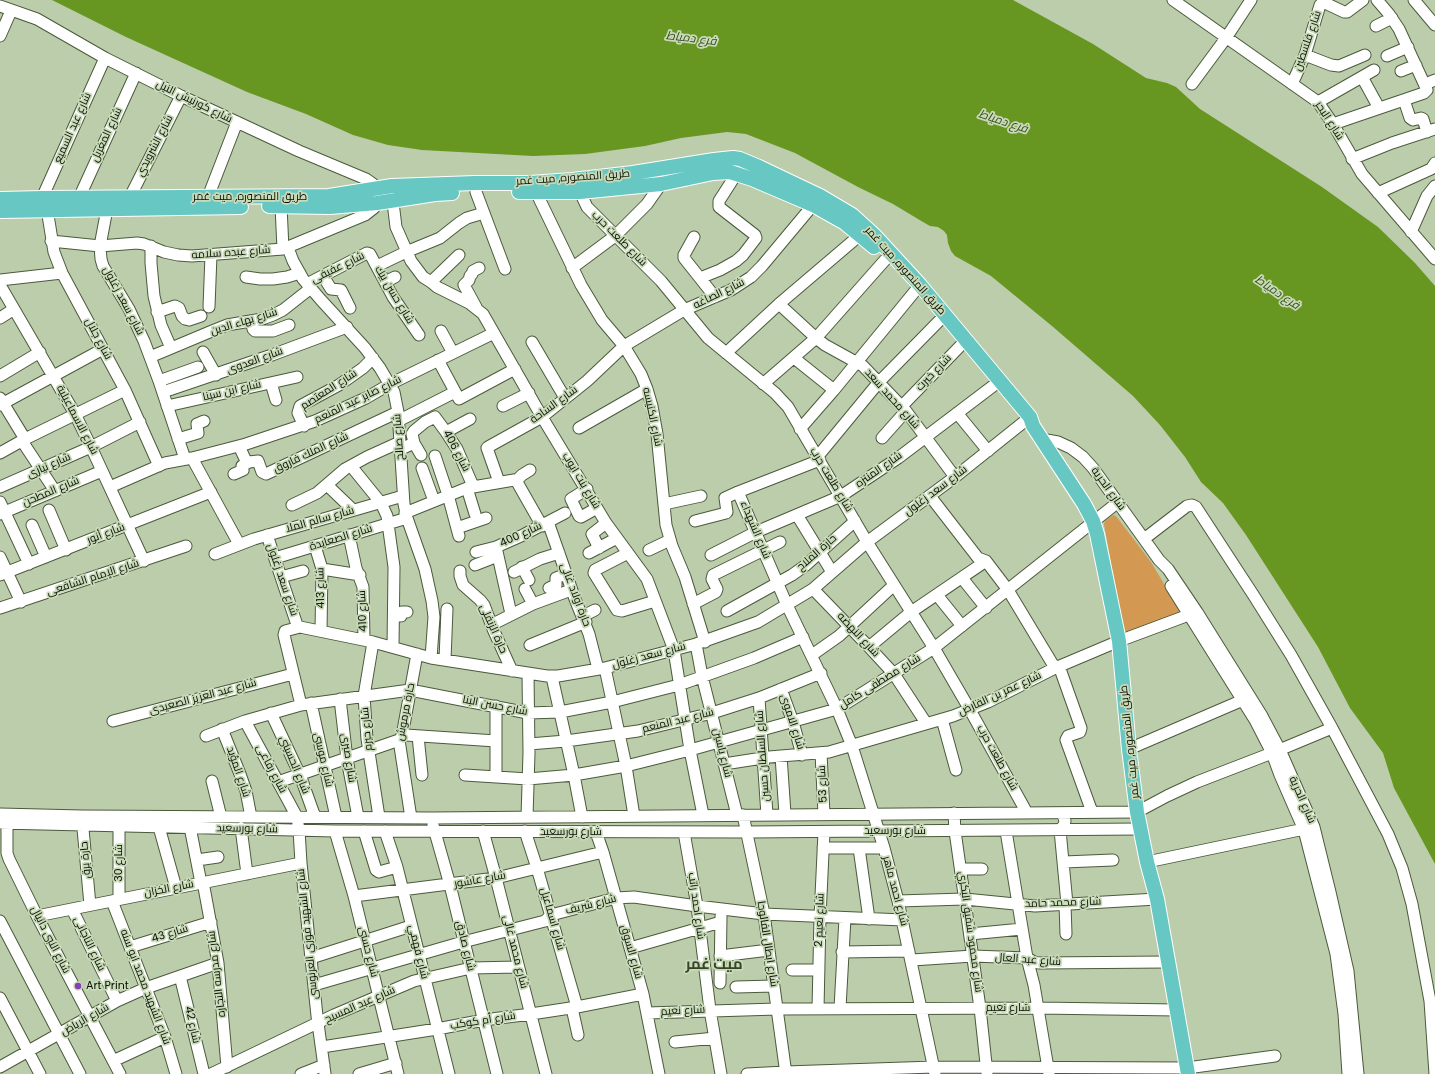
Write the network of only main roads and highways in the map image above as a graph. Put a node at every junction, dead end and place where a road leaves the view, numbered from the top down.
1 (392, 193) junction
2 (0, 199) edge
3 (44, 203) junction
4 (0, 211) edge
5 (917, 288) junction
6 (963, 343) junction
7 (1029, 422) junction
8 (1188, 1071) edge

1 - 3 main road, طريق المنصوره, ميت غمر
1 - 3 main road, طريق المنصوره, ميت غمر
1 - 5 main road, طريق المنصوره, ميت غمر
1 - 5 main road, طريق المنصوره, ميت غمر
2 - 3 main road, طريق المنصوره, ميت غمر
3 - 4 main road, طريق المنصوره, ميت غمر
5 - 6 main road, طريق المنصوره, ميت غمر
5 - 6 main road, طريق المنصوره, ميت غمر
6 - 7 main road, طريق المنصوره, ميت غمر
6 - 7 main road, طريق المنصوره, ميت غمر
7 - 8 main road, طريق المنصوره, ميت غمر

